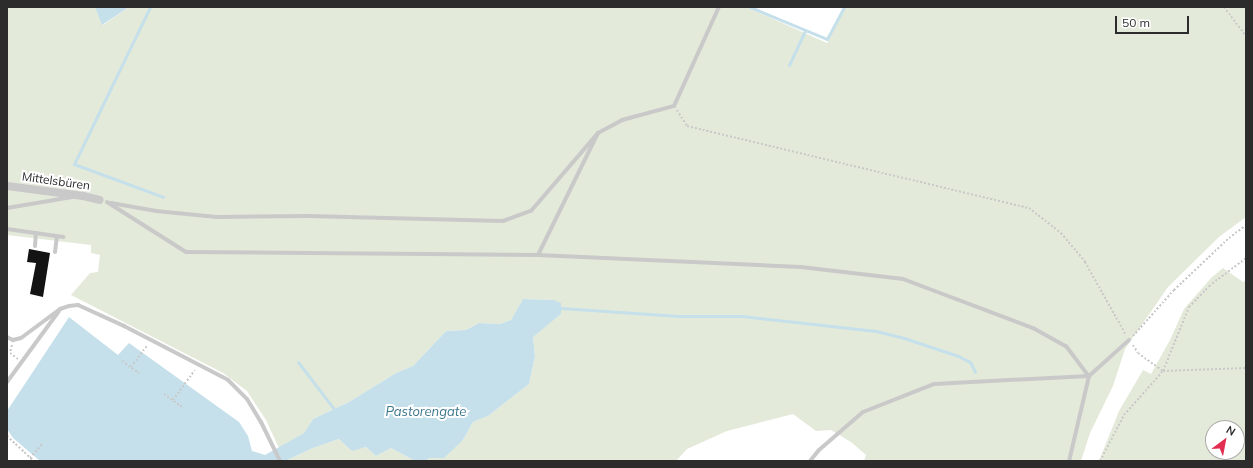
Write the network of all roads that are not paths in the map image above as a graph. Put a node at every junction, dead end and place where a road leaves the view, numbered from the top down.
1 (719, 7) edge
2 (598, 133) junction
3 (7, 186) edge
4 (83, 196) junction
5 (104, 201) junction
6 (7, 208) edge
7 (7, 229) edge
8 (36, 233) junction
9 (57, 236) junction
10 (63, 237) dead end
11 (35, 246) dead end
12 (55, 252) dead end
13 (538, 255) junction
14 (60, 309) junction
15 (7, 337) edge
16 (1129, 340) road end
17 (1089, 376) junction
18 (7, 382) edge
19 (280, 461) edge
20 (810, 461) edge
21 (1068, 461) edge

1 - 2 lane
2 - 5 lane
2 - 13 lane
3 - 4 street, Mittelsbüren
4 - 5 street, Mittelsbüren
4 - 6 lane
5 - 13 lane
7 - 8 lane
8 - 9 lane
8 - 11 lane
9 - 10 lane
9 - 12 lane
13 - 17 lane
14 - 15 lane
14 - 18 lane
14 - 19 lane
16 - 17 lane
17 - 20 lane
17 - 21 lane

